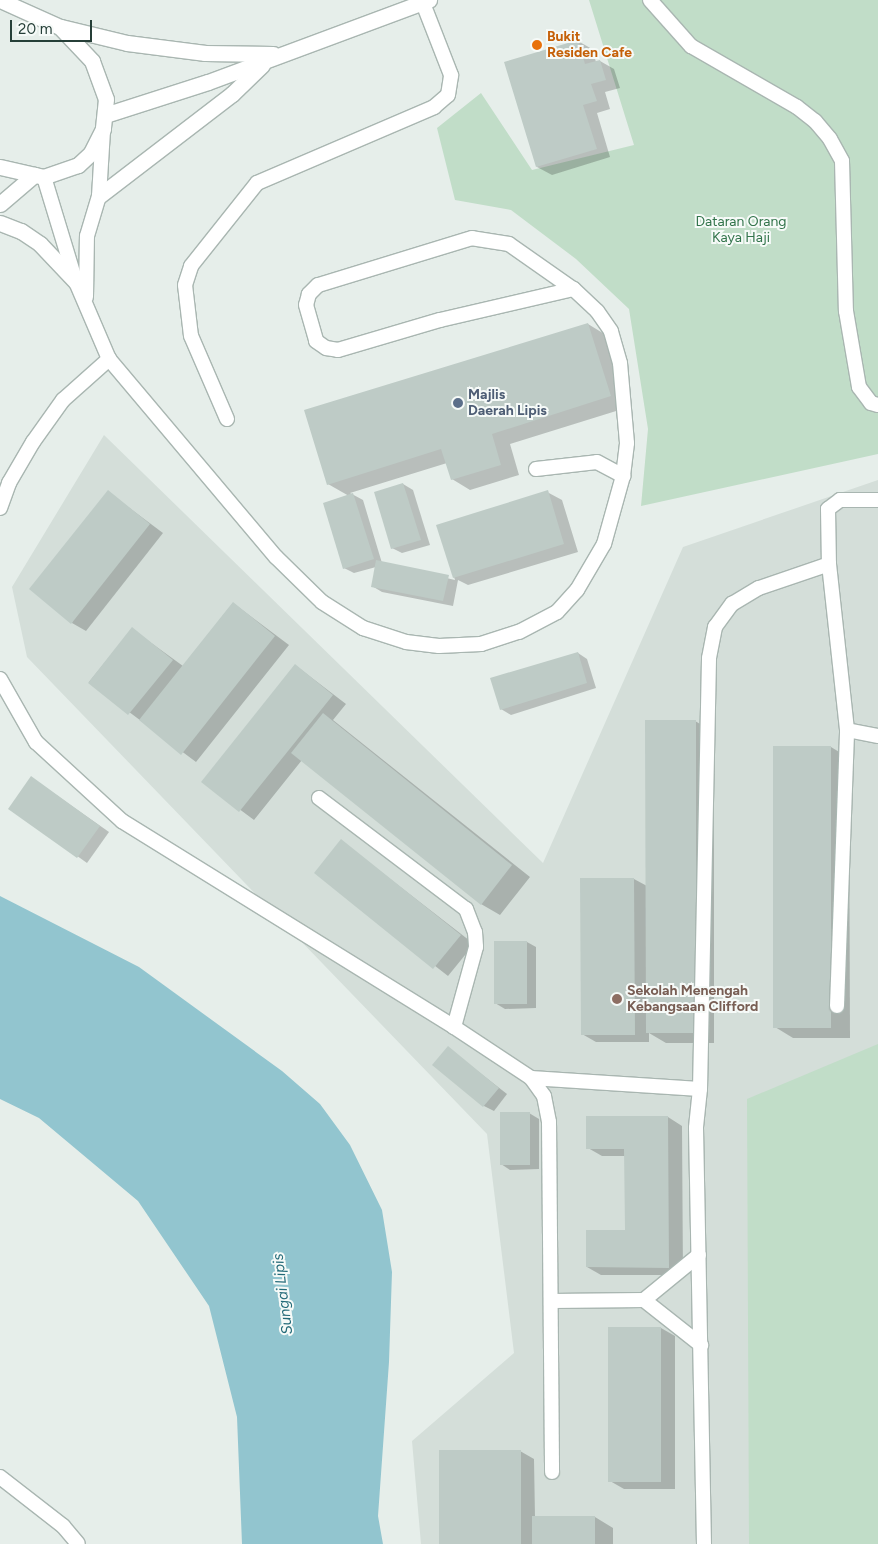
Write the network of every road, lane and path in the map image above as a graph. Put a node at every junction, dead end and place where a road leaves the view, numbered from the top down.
1 (0, 0) edge
2 (650, 0) edge
3 (426, 1) edge
4 (60, 27) junction
5 (282, 54) junction
6 (266, 60) junction
7 (104, 122) junction
8 (0, 168) edge
9 (39, 176) junction
10 (99, 196) junction
11 (0, 204) edge
12 (0, 223) edge
13 (76, 282) junction
14 (573, 289) junction
15 (87, 305) junction
16 (109, 359) junction
17 (878, 405) edge
18 (227, 419) dead end
19 (536, 469) dead end
20 (623, 476) junction
21 (878, 500) edge
22 (0, 508) edge
23 (829, 564) junction
24 (0, 679) edge
25 (847, 730) junction
26 (878, 736) edge
27 (319, 798) dead end
28 (837, 1006) dead end
29 (454, 1027) junction
30 (531, 1078) junction
31 (700, 1090) junction
32 (700, 1255) junction
33 (644, 1300) junction
34 (552, 1301) junction
35 (701, 1346) junction
36 (552, 1472) dead end
37 (0, 1478) edge
38 (78, 1544) edge
39 (704, 1544) edge

1 - 4 street
2 - 17 lane
3 - 5 street
3 - 18 lane
4 - 5 street
4 - 7 street
5 - 6 street
6 - 7 street
6 - 10 street
7 - 9 street
7 - 10 lane
8 - 9 street
9 - 11 street
9 - 13 lane
10 - 15 lane
12 - 13 street
13 - 15 lane
14 - 14 lane
14 - 20 lane
15 - 16 lane
16 - 20 lane
16 - 22 lane
19 - 20 lane
21 - 23 lane
23 - 25 lane
23 - 31 lane
24 - 29 lane
25 - 26 lane
25 - 28 lane
27 - 29 lane
29 - 30 lane
30 - 31 lane
30 - 34 lane
31 - 32 lane
32 - 33 lane
32 - 35 lane
33 - 34 lane
33 - 35 lane
34 - 36 lane
35 - 39 lane
37 - 38 lane

